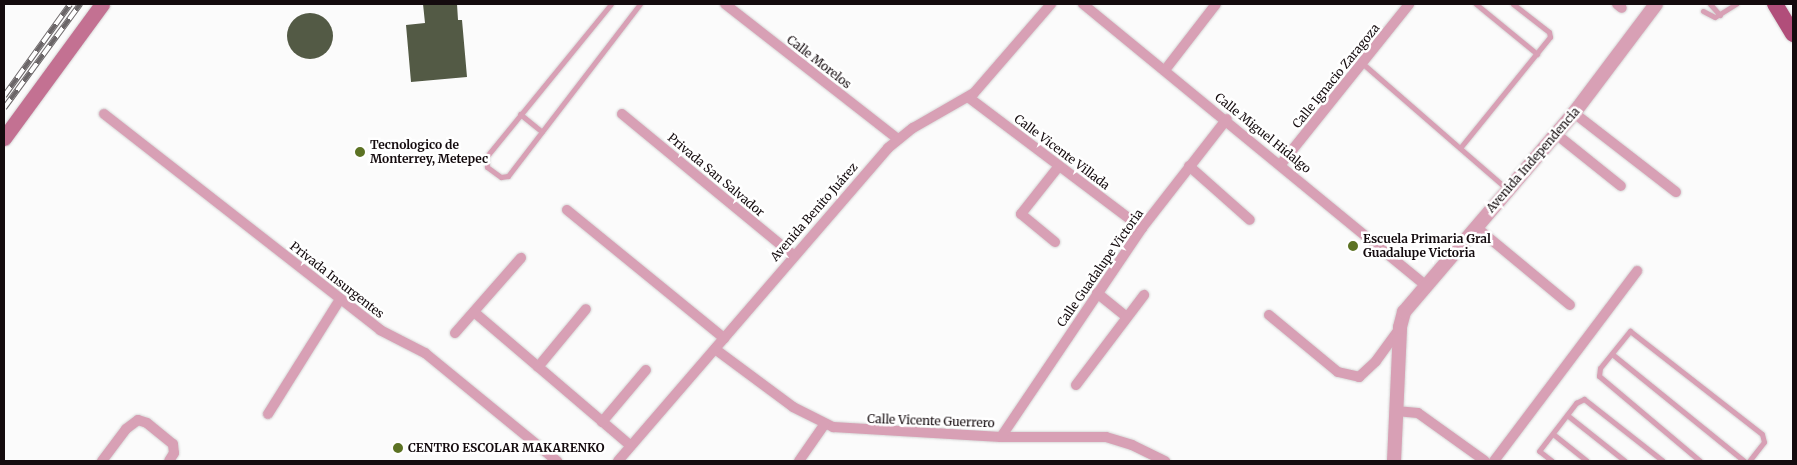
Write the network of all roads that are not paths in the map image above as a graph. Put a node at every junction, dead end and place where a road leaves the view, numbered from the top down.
1 (102, 4) edge
2 (611, 4) edge
3 (640, 4) edge
4 (725, 4) edge
5 (1052, 4) edge
6 (1083, 4) edge
7 (1216, 4) edge
8 (1409, 4) edge
9 (1476, 4) edge
10 (1513, 4) edge
11 (1656, 4) edge
12 (1710, 4) edge
13 (1775, 4) edge
14 (1732, 5) edge
15 (1703, 11) dead end
16 (1720, 16) junction
17 (1793, 34) edge
18 (1537, 54) junction
19 (1362, 63) junction
20 (1165, 70) junction
21 (968, 97) junction
22 (1574, 113) junction
23 (104, 114) dead end
24 (520, 114) junction
25 (622, 114) dead end
26 (1227, 119) junction
27 (542, 132) junction
28 (1556, 134) junction
29 (4, 138) edge
30 (898, 139) junction
31 (1460, 148) junction
32 (1281, 164) junction
33 (1060, 166) junction
34 (1189, 166) junction
35 (1621, 186) dead end
36 (1508, 189) junction
37 (1676, 192) dead end
38 (567, 210) dead end
39 (1250, 220) dead end
40 (1476, 227) junction
41 (1142, 228) junction
42 (1055, 242) dead end
43 (793, 255) junction
44 (521, 258) dead end
45 (1638, 270) dead end
46 (1425, 285) junction
47 (1097, 293) junction
48 (1144, 295) dead end
49 (340, 299) junction
50 (1570, 305) dead end
51 (586, 310) dead end
52 (474, 312) junction
53 (1269, 315) dead end
54 (1127, 317) junction
55 (1400, 327) junction
56 (456, 333) dead end
57 (724, 338) junction
58 (714, 349) junction
59 (1612, 354) junction
60 (538, 367) junction
61 (646, 370) dead end
62 (1076, 385) dead end
63 (1396, 411) junction
64 (268, 414) dead end
65 (1567, 415) junction
66 (602, 422) junction
67 (824, 425) junction
68 (1553, 434) junction
69 (1001, 437) junction
70 (631, 446) junction
71 (102, 461) edge
72 (169, 461) edge
73 (557, 461) edge
74 (618, 461) edge
75 (799, 461) edge
76 (1165, 461) edge
77 (1394, 461) edge
78 (1485, 461) edge
79 (1494, 461) edge
80 (1552, 461) edge
81 (1587, 461) edge
82 (1625, 461) edge
83 (1663, 461) edge
84 (1700, 461) edge
85 (1744, 461) edge
86 (1749, 461) edge

1 - 29 main road
2 - 24 lane
3 - 27 lane
4 - 30 street, Calle Morelos
5 - 21 street, Avenida Benito Juárez
6 - 20 street, Calle Miguel Hidalgo
7 - 20 street
8 - 19 street, Calle Ignacio Zaragoza
9 - 18 lane
10 - 18 lane
11 - 22 street, Avenida Independencia
12 - 16 lane
13 - 17 main road
14 - 16 lane
15 - 16 lane
18 - 31 lane
19 - 31 lane
19 - 32 street, Calle Ignacio Zaragoza
20 - 26 street, Calle Miguel Hidalgo
21 - 30 street, Avenida Benito Juárez
21 - 33 street, Calle Vicente Villada
22 - 28 street, Avenida Independencia
22 - 37 street
23 - 49 street, Privada Insurgentes
24 - 27 lane
24 - 27 lane
25 - 43 street, Privada San Salvador
26 - 32 street, Calle Miguel Hidalgo
26 - 34 street, Calle Guadalupe Victoria
28 - 35 street
28 - 36 street, Avenida Independencia
30 - 43 street, Avenida Benito Juárez
31 - 36 lane
32 - 46 street, Calle Miguel Hidalgo
33 - 41 street, Calle Vicente Villada
33 - 42 street
34 - 39 street
34 - 41 street, Calle Guadalupe Victoria
36 - 40 street, Avenida Independencia
38 - 57 street
40 - 46 street, Avenida Independencia
40 - 50 street
41 - 47 street, Calle Guadalupe Victoria
43 - 57 street, Avenida Benito Juárez
44 - 52 street
45 - 79 street
46 - 55 street, Avenida Independencia
47 - 54 street
47 - 69 street, Calle Guadalupe Victoria
48 - 54 street
49 - 64 street
49 - 73 street, Privada Insurgentes
51 - 60 street
52 - 56 street
52 - 60 street
53 - 55 street
54 - 62 street
55 - 63 street, Avenida Independencia
57 - 58 street, Avenida Benito Juárez
58 - 67 street, Calle Vicente Guerrero
58 - 70 street, Avenida Benito Juárez
59 - 84 lane
59 - 85 lane
59 - 86 lane
60 - 66 street
61 - 66 street
63 - 77 street, Avenida Independencia
63 - 78 street
65 - 68 lane
65 - 82 lane
65 - 83 lane
66 - 70 street
67 - 69 street, Calle Vicente Guerrero
67 - 75 street
68 - 80 lane
68 - 81 lane
69 - 76 street, Calle Vicente Guerrero
70 - 74 street, Avenida Benito Juárez
71 - 72 street

